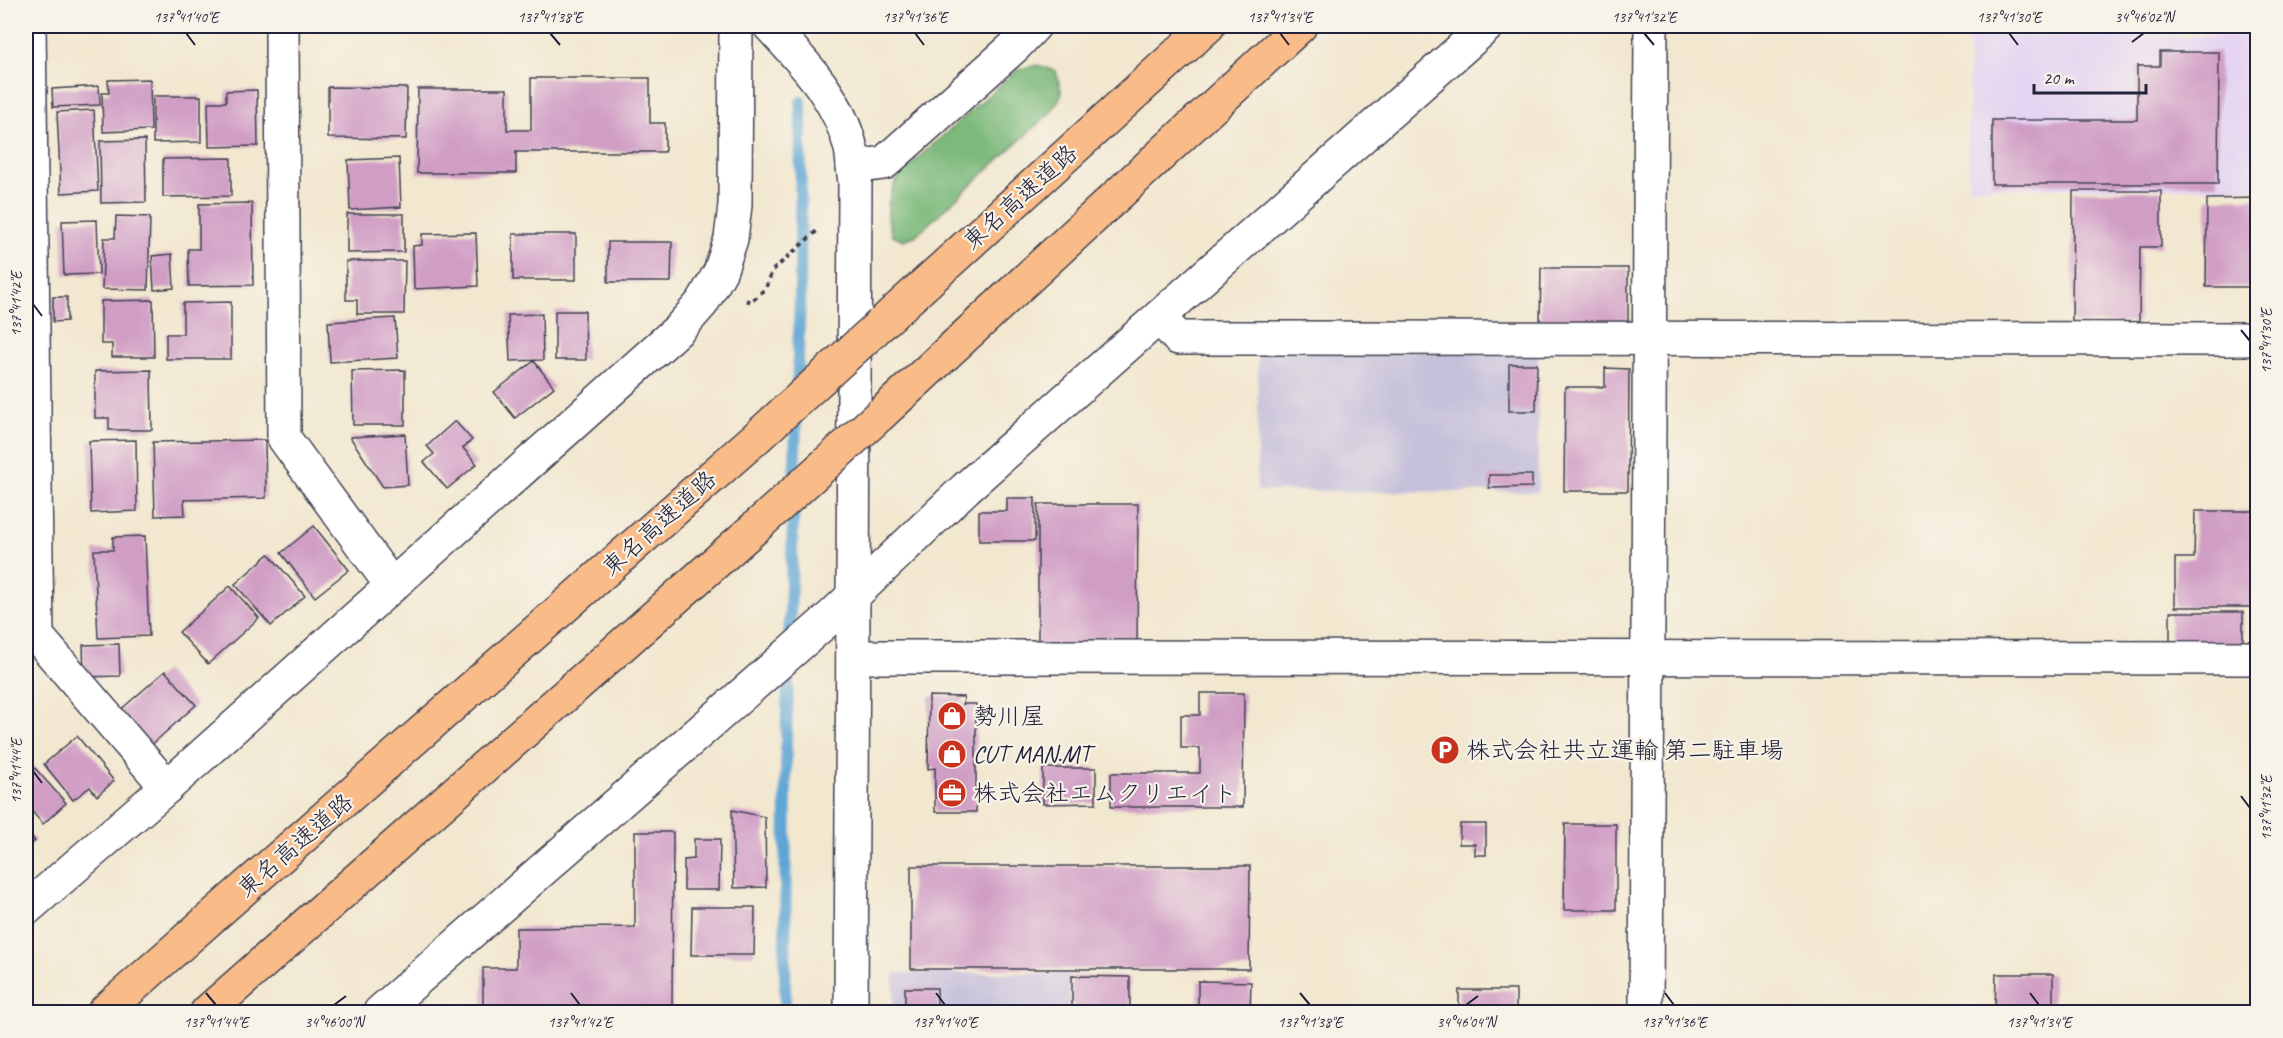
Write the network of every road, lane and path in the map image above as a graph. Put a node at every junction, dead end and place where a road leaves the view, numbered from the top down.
1 (29, 26) edge
2 (282, 26) edge
3 (736, 26) edge
4 (1034, 26) edge
5 (1208, 26) edge
6 (1300, 26) edge
7 (1487, 26) edge
8 (1651, 26) edge
9 (772, 28) edge
10 (853, 167) junction
11 (826, 223) dead end
12 (746, 300) dead end
13 (1159, 317) junction
14 (1649, 338) junction
15 (2258, 339) edge
16 (392, 586) junction
17 (843, 606) junction
18 (853, 657) junction
19 (1648, 658) junction
20 (2258, 658) edge
21 (167, 787) junction
22 (26, 909) edge
23 (104, 1012) edge
24 (207, 1012) edge
25 (380, 1012) edge
26 (851, 1012) edge
27 (1646, 1012) edge

1 - 21 street
2 - 16 street
3 - 16 street
4 - 10 street
5 - 23 highway, 東名高速道路, bridge
6 - 24 highway, bridge
7 - 13 street
8 - 14 street
9 - 10 street
10 - 17 street
11 - 12 path
13 - 14 street
13 - 17 street
14 - 15 street
14 - 19 street
16 - 21 street
17 - 18 street
17 - 25 street
18 - 19 street
18 - 26 street
19 - 20 street
19 - 27 street
21 - 22 street

